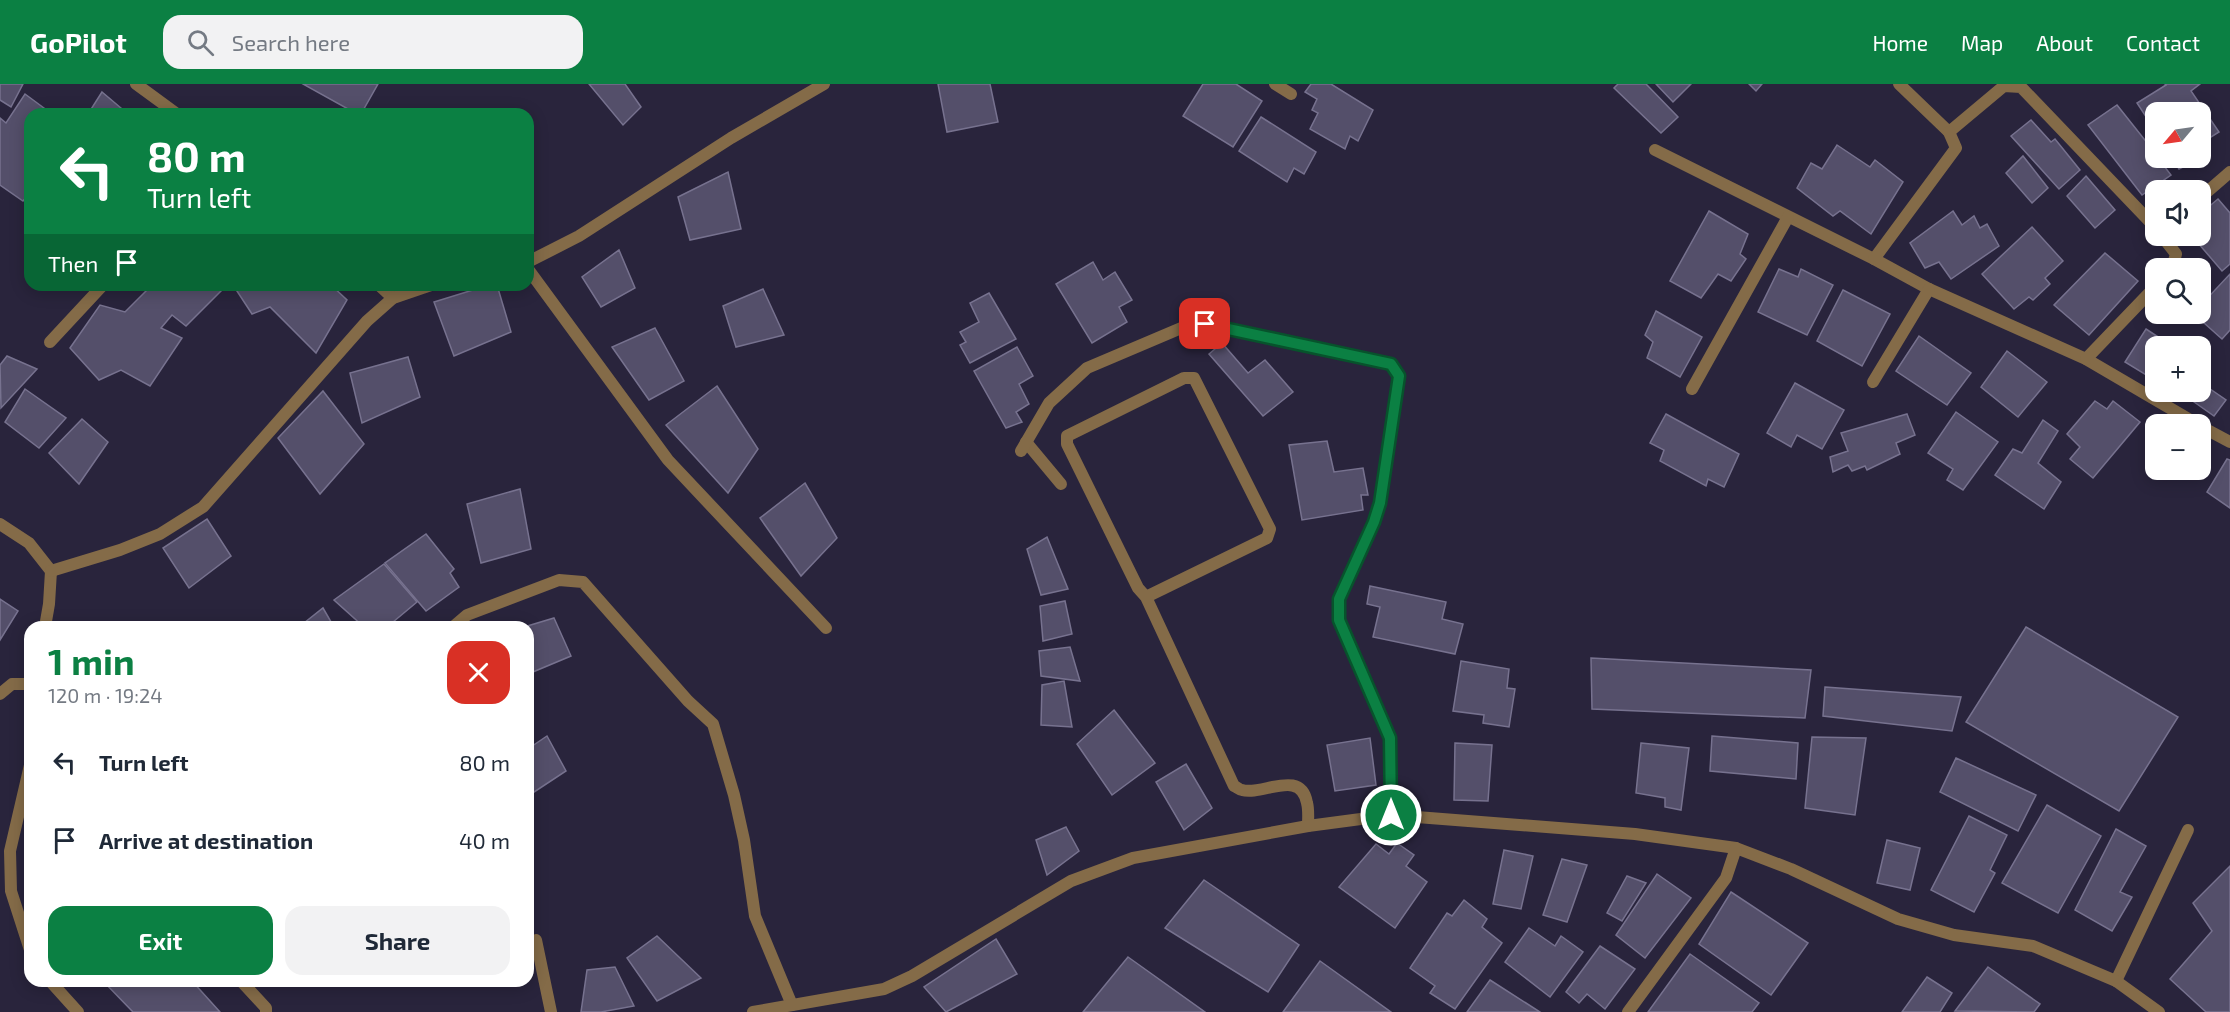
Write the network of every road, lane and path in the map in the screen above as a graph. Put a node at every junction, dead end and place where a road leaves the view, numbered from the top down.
1 (136, 84) edge
2 (824, 84) edge
3 (1275, 84) edge
4 (1899, 84) edge
5 (1291, 94) dead end
6 (169, 108) edge
7 (1949, 132) junction
8 (1655, 150) dead end
9 (2230, 172) edge
10 (2211, 188) edge
11 (1788, 217) junction
12 (2145, 217) edge
13 (534, 259) edge
14 (1874, 259) junction
15 (534, 277) edge
16 (1929, 289) junction
17 (98, 291) edge
18 (385, 291) edge
19 (413, 291) edge
20 (2145, 297) edge
21 (393, 298) junction
22 (50, 342) dead end
23 (2086, 359) junction
24 (1873, 382) dead end
25 (1692, 389) dead end
26 (2180, 414) edge
27 (2211, 432) edge
28 (2230, 442) edge
29 (1061, 484) dead end
30 (0, 524) edge
31 (51, 571) junction
32 (1146, 597) junction
33 (46, 621) edge
34 (460, 621) edge
35 (826, 628) dead end
36 (24, 684) edge
37 (0, 694) edge
38 (24, 790) edge
39 (1391, 815) junction
40 (1308, 826) junction
41 (2188, 830) dead end
42 (1736, 848) junction
43 (24, 931) edge
44 (536, 940) dead end
45 (2116, 981) junction
46 (56, 987) edge
47 (247, 987) edge
48 (792, 1005) junction
49 (78, 1012) edge
50 (266, 1012) edge
51 (551, 1012) edge
52 (753, 1012) edge
53 (1628, 1012) edge
54 (2159, 1012) edge

1 - 6 street
2 - 13 street
3 - 5 street
4 - 7 street
7 - 12 street
7 - 14 street
8 - 11 street
9 - 10 street
11 - 14 street
11 - 25 street
14 - 16 street
15 - 35 street
16 - 23 street
16 - 24 street
17 - 22 street
18 - 21 street
19 - 21 street
20 - 23 street
21 - 31 street
23 - 26 street
27 - 28 street
29 - 39 street
30 - 31 street
31 - 33 street
32 - 32 street
32 - 40 street
34 - 48 street
36 - 37 street
38 - 43 street
39 - 40 street
39 - 42 street
40 - 48 street
41 - 45 street
42 - 45 street
42 - 53 street
44 - 51 street
45 - 54 street
46 - 49 street
47 - 50 street
48 - 52 street

